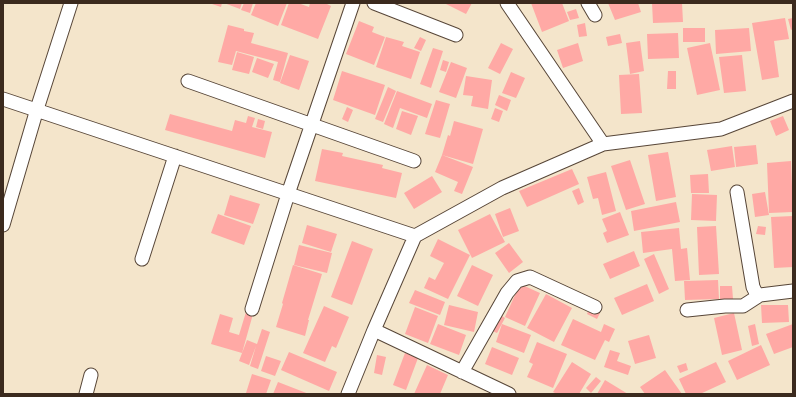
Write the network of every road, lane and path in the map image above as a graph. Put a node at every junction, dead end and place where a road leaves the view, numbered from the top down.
1 (71, 3) edge
2 (354, 3) edge
3 (374, 3) edge
4 (507, 3) edge
5 (588, 3) edge
6 (595, 15) dead end
7 (456, 35) dead end
8 (188, 81) dead end
9 (3, 99) edge
10 (793, 101) edge
11 (37, 109) junction
12 (311, 125) junction
13 (603, 144) junction
14 (175, 156) junction
15 (414, 161) dead end
16 (737, 192) dead end
17 (288, 194) junction
18 (3, 224) edge
19 (415, 236) junction
20 (142, 259) dead end
21 (793, 291) edge
22 (760, 295) junction
23 (595, 307) dead end
24 (252, 309) dead end
25 (687, 310) dead end
26 (374, 330) junction
27 (462, 372) junction
28 (91, 375) dead end
29 (86, 394) edge
30 (348, 394) edge
31 (509, 394) edge

1 - 11 street
2 - 12 street
3 - 7 street
4 - 13 street
5 - 6 street
8 - 12 street
9 - 11 street
10 - 13 street
11 - 14 street
11 - 18 street
12 - 15 street
12 - 17 street
13 - 19 street
14 - 17 street
14 - 20 street
16 - 22 street
17 - 19 street
17 - 24 street
19 - 26 street
21 - 22 street
22 - 25 street
23 - 27 street
26 - 27 street
26 - 30 street
27 - 31 street
28 - 29 street

